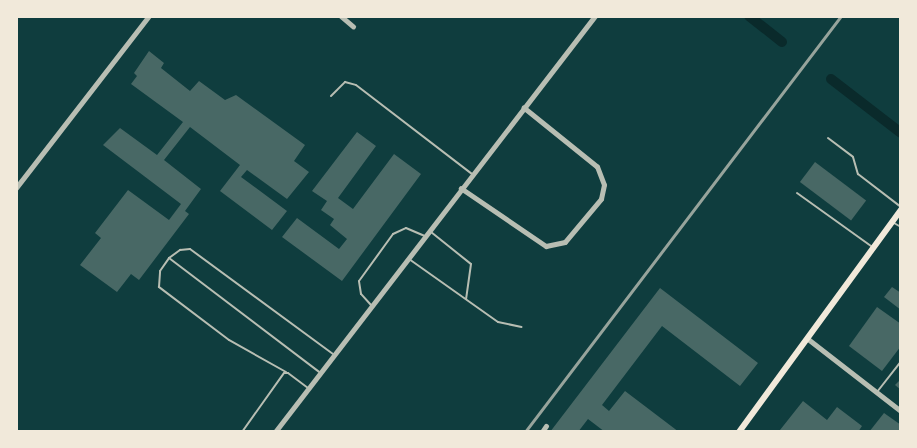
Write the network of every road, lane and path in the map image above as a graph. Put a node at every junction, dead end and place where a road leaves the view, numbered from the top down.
1 (148, 16) edge
2 (341, 16) edge
3 (595, 16) edge
4 (353, 26) dead end
5 (331, 96) dead end
6 (524, 108) junction
7 (828, 138) dead end
8 (472, 174) junction
9 (16, 188) edge
10 (461, 188) junction
11 (796, 193) dead end
12 (901, 208) edge
13 (892, 221) junction
14 (901, 227) edge
15 (429, 230) junction
16 (425, 236) junction
17 (873, 247) junction
18 (169, 258) junction
19 (408, 258) junction
20 (466, 300) junction
21 (371, 305) junction
22 (521, 327) dead end
23 (807, 338) junction
24 (333, 354) junction
25 (901, 361) edge
26 (286, 372) junction
27 (319, 372) junction
28 (308, 388) junction
29 (877, 392) junction
30 (901, 411) edge
31 (546, 426) dead end
32 (242, 432) edge
33 (275, 432) edge
34 (542, 432) edge
35 (739, 432) edge

1 - 9 street
2 - 4 street
3 - 6 street
5 - 8 lane
6 - 8 street
6 - 10 street
7 - 12 lane
8 - 10 street
10 - 15 street
11 - 17 lane
12 - 13 main road
13 - 14 lane
13 - 17 main road
15 - 16 street
15 - 20 lane
16 - 19 street
16 - 21 lane
17 - 23 main road
18 - 24 lane
18 - 26 lane
18 - 27 lane
19 - 20 lane
19 - 21 street
20 - 22 lane
21 - 24 street
23 - 29 street
23 - 35 main road
24 - 27 street
25 - 29 lane
26 - 28 lane
26 - 32 lane
27 - 28 street
28 - 33 street
29 - 30 street
31 - 34 street

